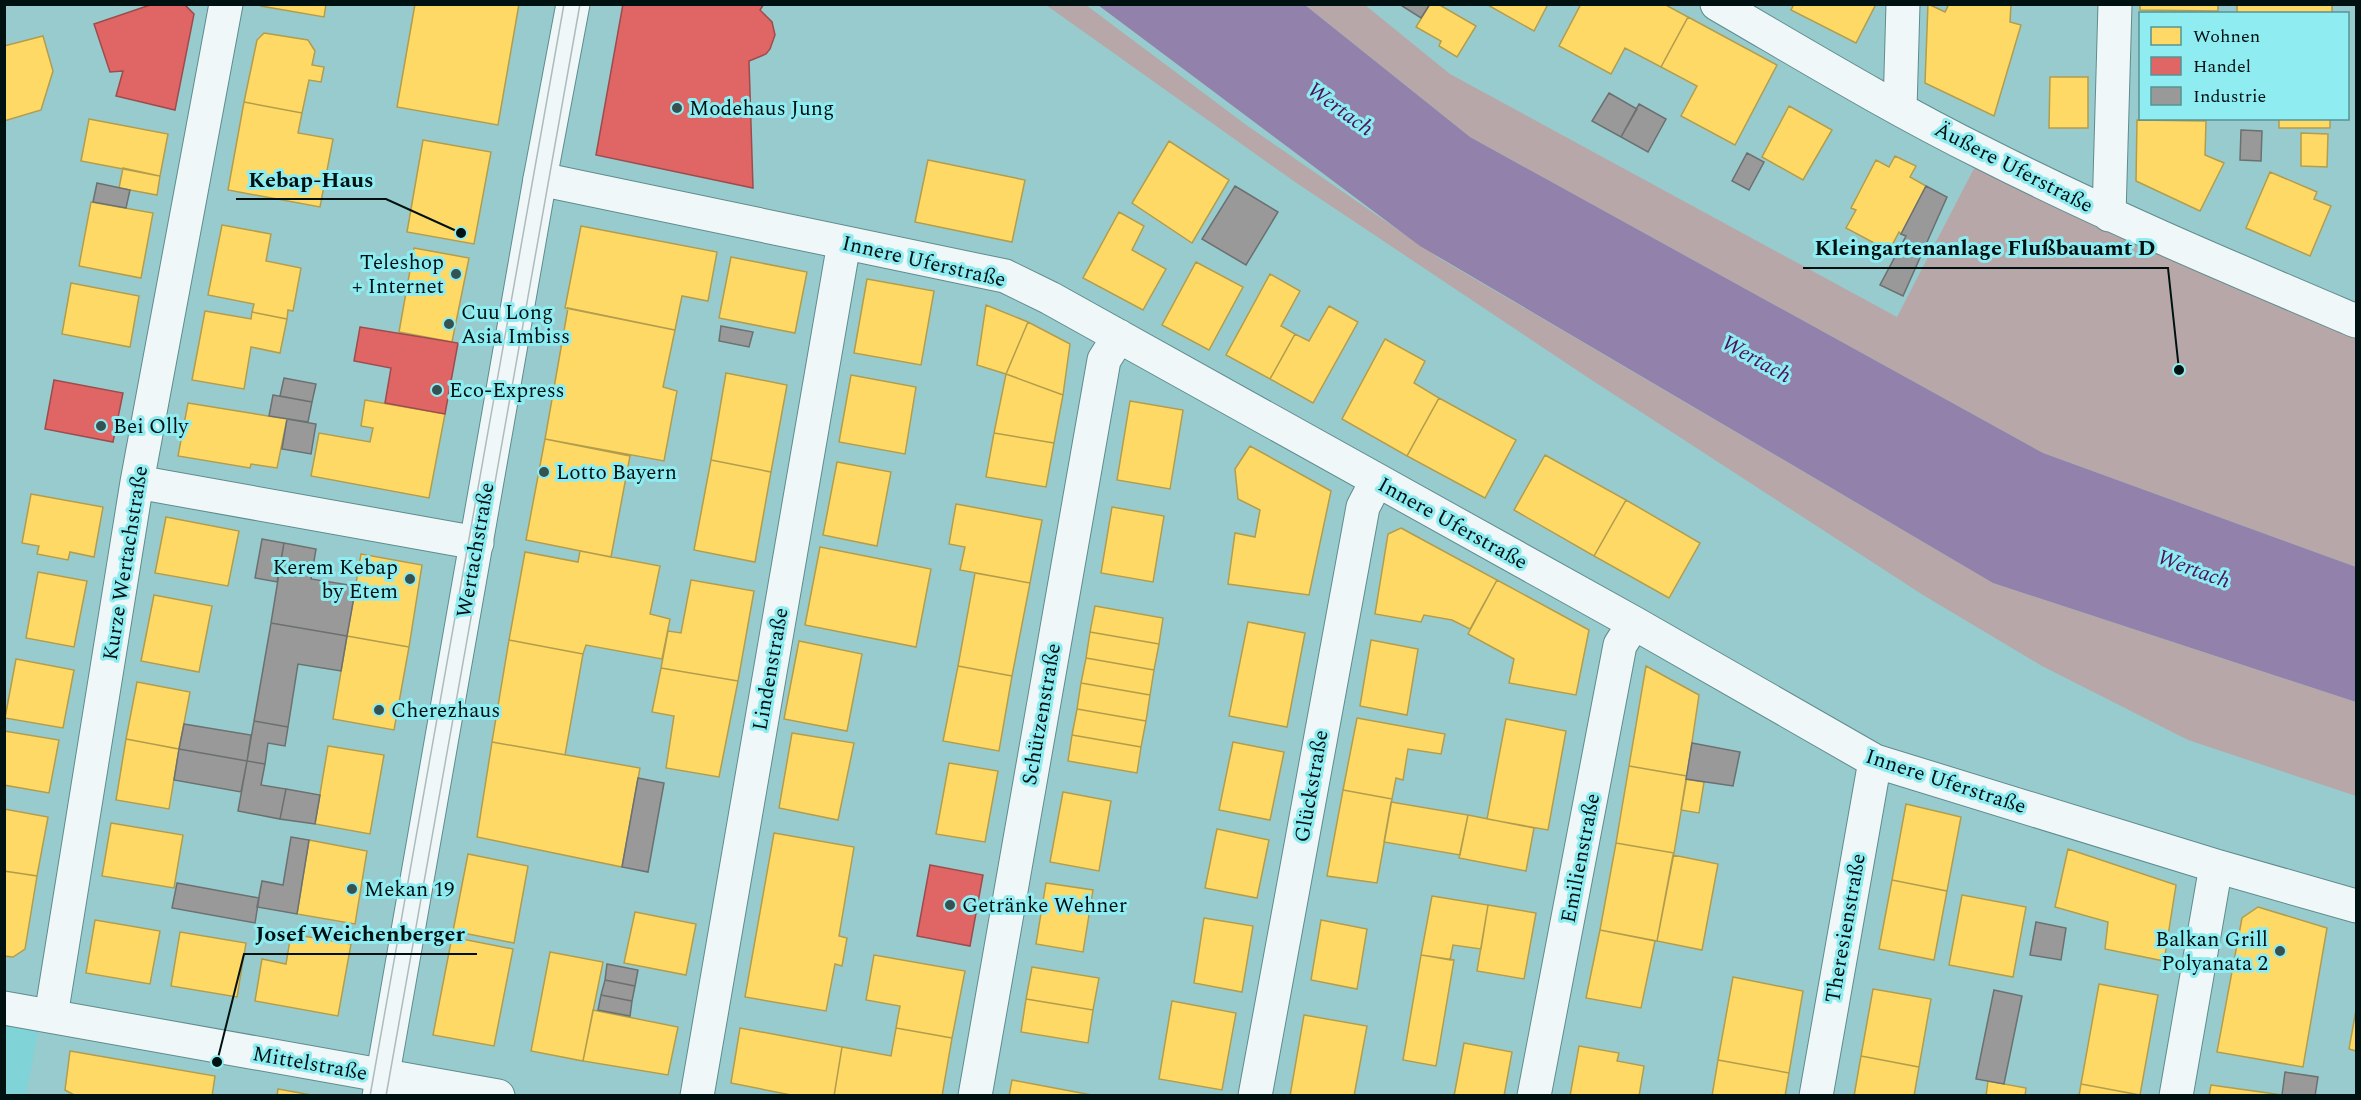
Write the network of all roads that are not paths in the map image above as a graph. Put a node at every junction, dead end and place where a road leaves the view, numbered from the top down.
1 (226, 4) edge
2 (573, 4) edge
3 (1717, 4) edge
4 (1903, 4) edge
5 (2115, 4) edge
6 (1900, 109) junction
7 (540, 179) junction
8 (2109, 215) junction
9 (844, 243) junction
10 (2356, 321) edge
11 (1119, 336) junction
12 (1377, 480) junction
13 (137, 482) junction
14 (477, 543) junction
15 (1634, 623) junction
16 (1875, 761) junction
17 (2216, 866) junction
18 (2356, 906) edge
19 (4, 1008) edge
20 (51, 1016) junction
21 (381, 1086) edge
22 (498, 1095) edge
23 (697, 1095) edge
24 (975, 1095) edge
25 (1255, 1095) edge
26 (1534, 1095) edge
27 (1816, 1095) edge
28 (2176, 1095) edge

1 - 13 street, Kurze Wertachstraße
2 - 7 street, Wertachstraße
3 - 6 street, Äußere Uferstraße
4 - 6 street
5 - 8 street
6 - 8 street, Äußere Uferstraße
7 - 9 street, Innere Uferstraße
7 - 14 street, Wertachstraße
8 - 10 street, Äußere Uferstraße
9 - 11 street, Innere Uferstraße
9 - 23 street, Lindenstraße
11 - 12 street, Innere Uferstraße
11 - 24 street, Schützenstraße
12 - 15 street, Innere Uferstraße
12 - 25 street, Glückstraße
13 - 14 street
13 - 20 street, Kurze Wertachstraße
14 - 21 street, Wertachstraße
15 - 16 street, Innere Uferstraße
15 - 26 street, Emilienstraße
16 - 17 street, Innere Uferstraße
16 - 27 street, Theresienstraße
17 - 18 street, Innere Uferstraße
17 - 28 street
19 - 20 street, Mittelstraße
20 - 21 street, Mittelstraße
21 - 22 street, Mittelstraße

